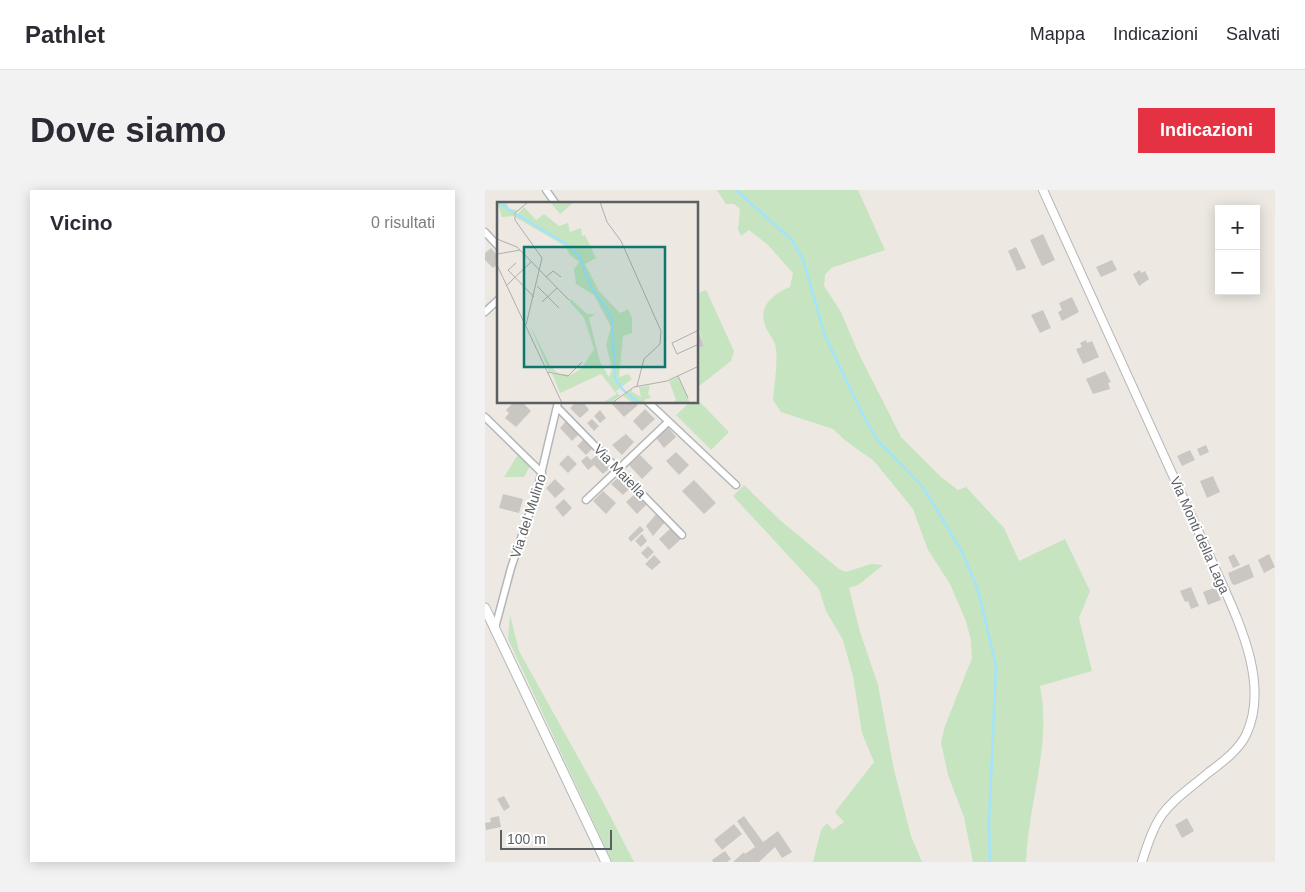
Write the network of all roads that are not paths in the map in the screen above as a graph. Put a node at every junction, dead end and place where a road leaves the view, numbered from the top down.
1 (546, 190) edge
2 (1043, 190) edge
3 (555, 202) edge
4 (485, 232) edge
5 (497, 245) edge
6 (497, 301) edge
7 (485, 312) edge
8 (650, 404) edge
9 (558, 405) edge
10 (485, 417) edge
11 (668, 422) junction
12 (619, 470) junction
13 (542, 473) junction
14 (736, 485) dead end
15 (587, 500) dead end
16 (682, 535) dead end
17 (485, 608) edge
18 (495, 628) junction
19 (606, 862) edge
20 (1142, 862) edge

1 - 3 street
2 - 20 street, Via Monti della Laga
4 - 5 street
6 - 7 street
8 - 11 street
9 - 12 street, Via Maiella
9 - 13 street, Via del Mulino
10 - 13 street
11 - 12 street
11 - 14 street
12 - 15 street
12 - 16 street, Via Maiella
13 - 18 street, Via del Mulino
17 - 18 main road
18 - 19 main road

